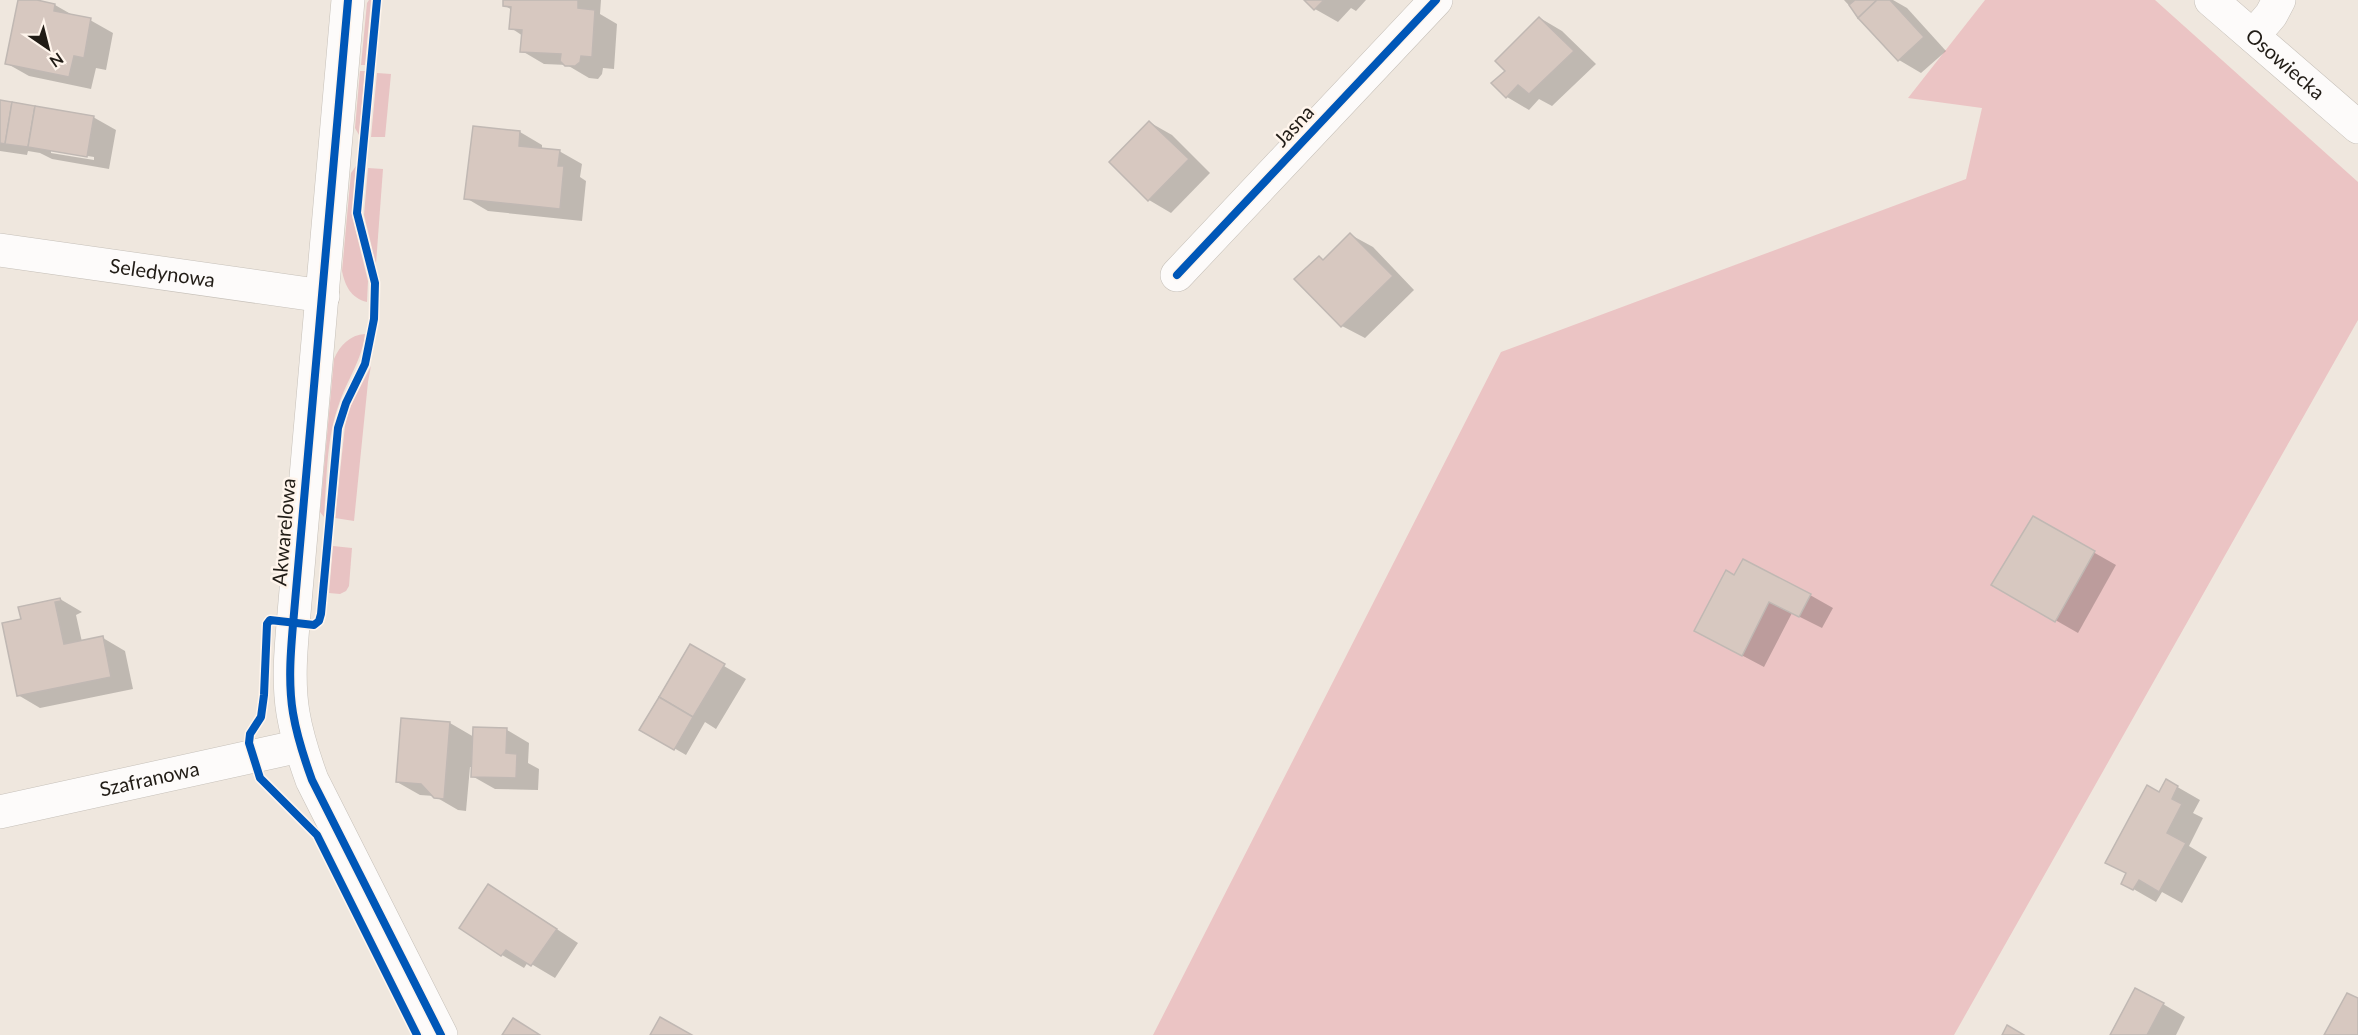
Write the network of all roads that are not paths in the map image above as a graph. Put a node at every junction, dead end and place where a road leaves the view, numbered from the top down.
1 (348, 0) edge
2 (1436, 0) edge
3 (2211, 0) edge
4 (2279, 0) edge
5 (2253, 36) junction
6 (2358, 126) edge
7 (0, 250) edge
8 (1177, 275) dead end
9 (323, 296) junction
10 (300, 746) junction
11 (0, 812) edge
12 (441, 1035) edge

1 - 9 street, Akwarelowa
2 - 8 street, Jasna
3 - 5 street, Osowiecka
4 - 5 street
5 - 6 street, Osowiecka
7 - 9 street, Seledynowa
9 - 10 street, Akwarelowa
10 - 11 street, Szafranowa
10 - 12 street, Akwarelowa

